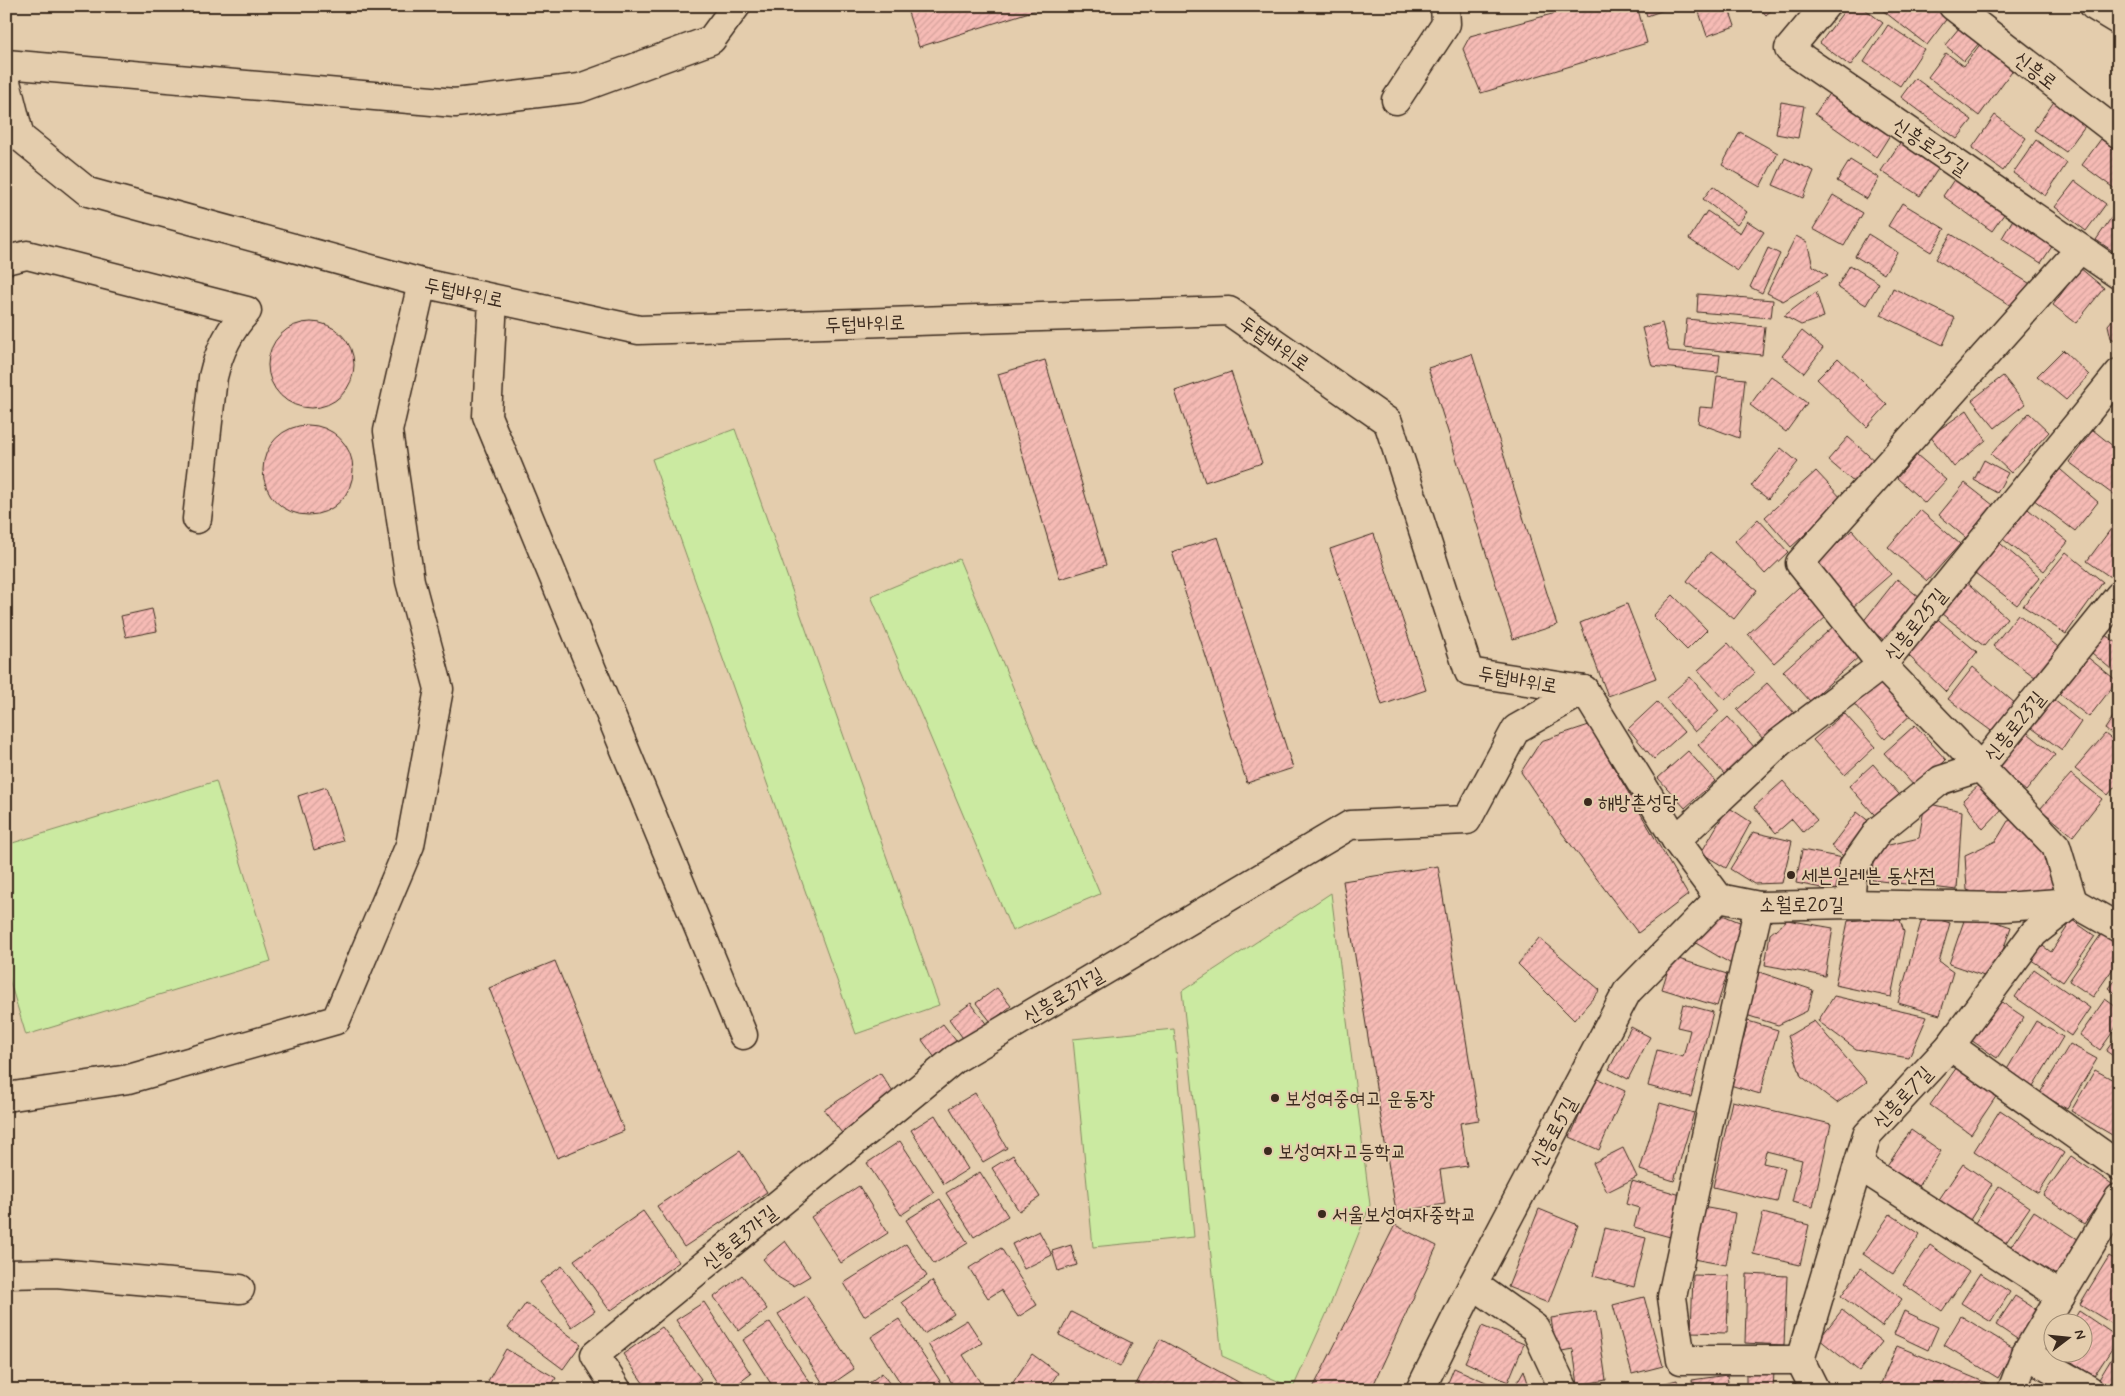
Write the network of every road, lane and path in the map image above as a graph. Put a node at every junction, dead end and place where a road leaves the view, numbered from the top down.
1 (736, 6) edge
2 (1445, 6) edge
3 (1825, 6) edge
4 (1953, 6) edge
5 (2094, 6) edge
6 (2119, 21) edge
7 (6, 64) edge
8 (6, 82) edge
9 (1396, 100) dead end
10 (2119, 134) edge
11 (2080, 249) junction
12 (6, 260) edge
13 (2119, 275) edge
14 (422, 284) junction
15 (494, 298) junction
16 (2119, 373) edge
17 (197, 519) dead end
18 (2119, 596) edge
19 (1882, 665) junction
20 (1584, 690) junction
21 (1981, 767) junction
22 (1676, 840) junction
23 (1719, 898) junction
24 (2073, 902) junction
25 (1850, 904) junction
26 (1759, 906) junction
27 (2119, 928) edge
28 (743, 1035) dead end
29 (1950, 1046) junction
30 (6, 1097) edge
31 (1858, 1165) junction
32 (2119, 1166) edge
33 (2119, 1198) edge
34 (6, 1274) edge
35 (1473, 1284) junction
36 (240, 1289) dead end
37 (2061, 1296) junction
38 (2026, 1354) junction
39 (1800, 1360) junction
40 (617, 1390) edge
41 (1420, 1390) edge
42 (1564, 1390) edge
43 (1816, 1390) edge
44 (2012, 1390) edge
45 (2089, 1390) edge

1 - 7 street
2 - 9 street
3 - 11 street, 신흥로25길
4 - 10 street, 신흥로
5 - 6 street
8 - 14 street, 두텁바위로
11 - 13 street, 신흥로25길
11 - 19 street
12 - 17 street
14 - 15 street, 두텁바위로
14 - 30 street
15 - 20 street, 두텁바위로
15 - 28 street
16 - 19 street, 신흥로25길
18 - 21 street, 신흥로23길
19 - 21 street
19 - 22 street, 신흥로25길
20 - 22 street
20 - 40 street, 신흥로3가길
21 - 24 street
21 - 25 street, 신흥로23길
22 - 23 street
23 - 26 street, 소월로20길
23 - 35 street, 신흥로5길
24 - 25 street, 소월로20길
24 - 27 street
24 - 29 street, 신흥로7길
25 - 26 street, 소월로20길
26 - 39 street
29 - 31 street, 신흥로7길
29 - 32 street
31 - 37 street
31 - 39 street, 신흥로7길
33 - 37 street
34 - 36 street
35 - 41 street, 신흥로5길
35 - 42 street
37 - 38 street
38 - 44 street
38 - 45 street
39 - 43 street

